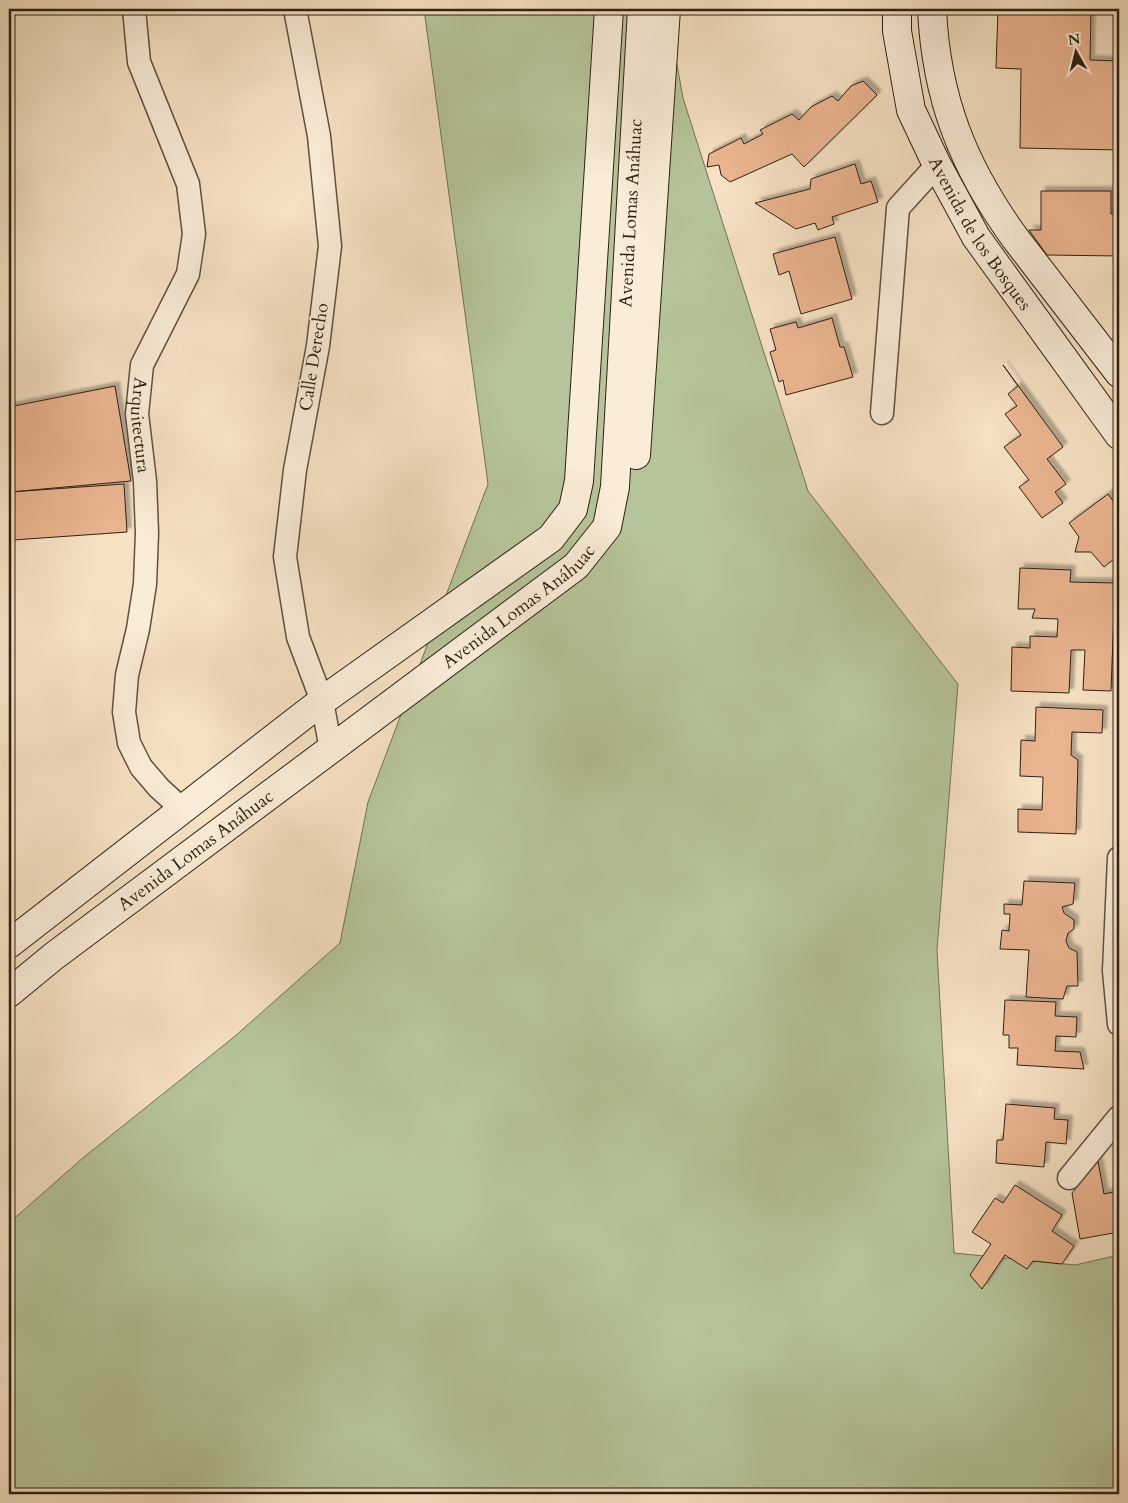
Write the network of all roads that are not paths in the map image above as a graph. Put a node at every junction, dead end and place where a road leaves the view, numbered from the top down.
1 (134, 9) edge
2 (295, 9) edge
3 (609, 9) edge
4 (642, 9) edge
5 (666, 9) edge
6 (897, 9) edge
7 (932, 9) edge
8 (937, 165) junction
9 (1117, 362) edge
10 (882, 414) dead end
11 (1119, 435) edge
12 (606, 527) junction
13 (322, 701) junction
14 (330, 750) junction
15 (182, 809) junction
16 (1119, 858) edge
17 (9, 944) edge
18 (9, 993) edge
19 (1119, 1024) edge
20 (1119, 1117) edge
21 (1069, 1178) dead end

1 - 15 street, Arquitectura
2 - 13 street, Calle Derecho
3 - 13 main road, Avenida Lomas Anáhuac
4 - 12 main road, Avenida Lomas Anáhuac
5 - 12 main road
6 - 8 main road, Avenida de los Bosques
7 - 9 main road, Avenida de los Bosques
8 - 10 street
8 - 11 main road, Avenida de los Bosques
12 - 14 main road, Avenida Lomas Anáhuac
13 - 14 street, Calle Derecho
13 - 15 main road, Avenida Lomas Anáhuac
14 - 18 main road, Avenida Lomas Anáhuac
15 - 17 main road, Avenida Lomas Anáhuac
16 - 19 street
20 - 21 street

